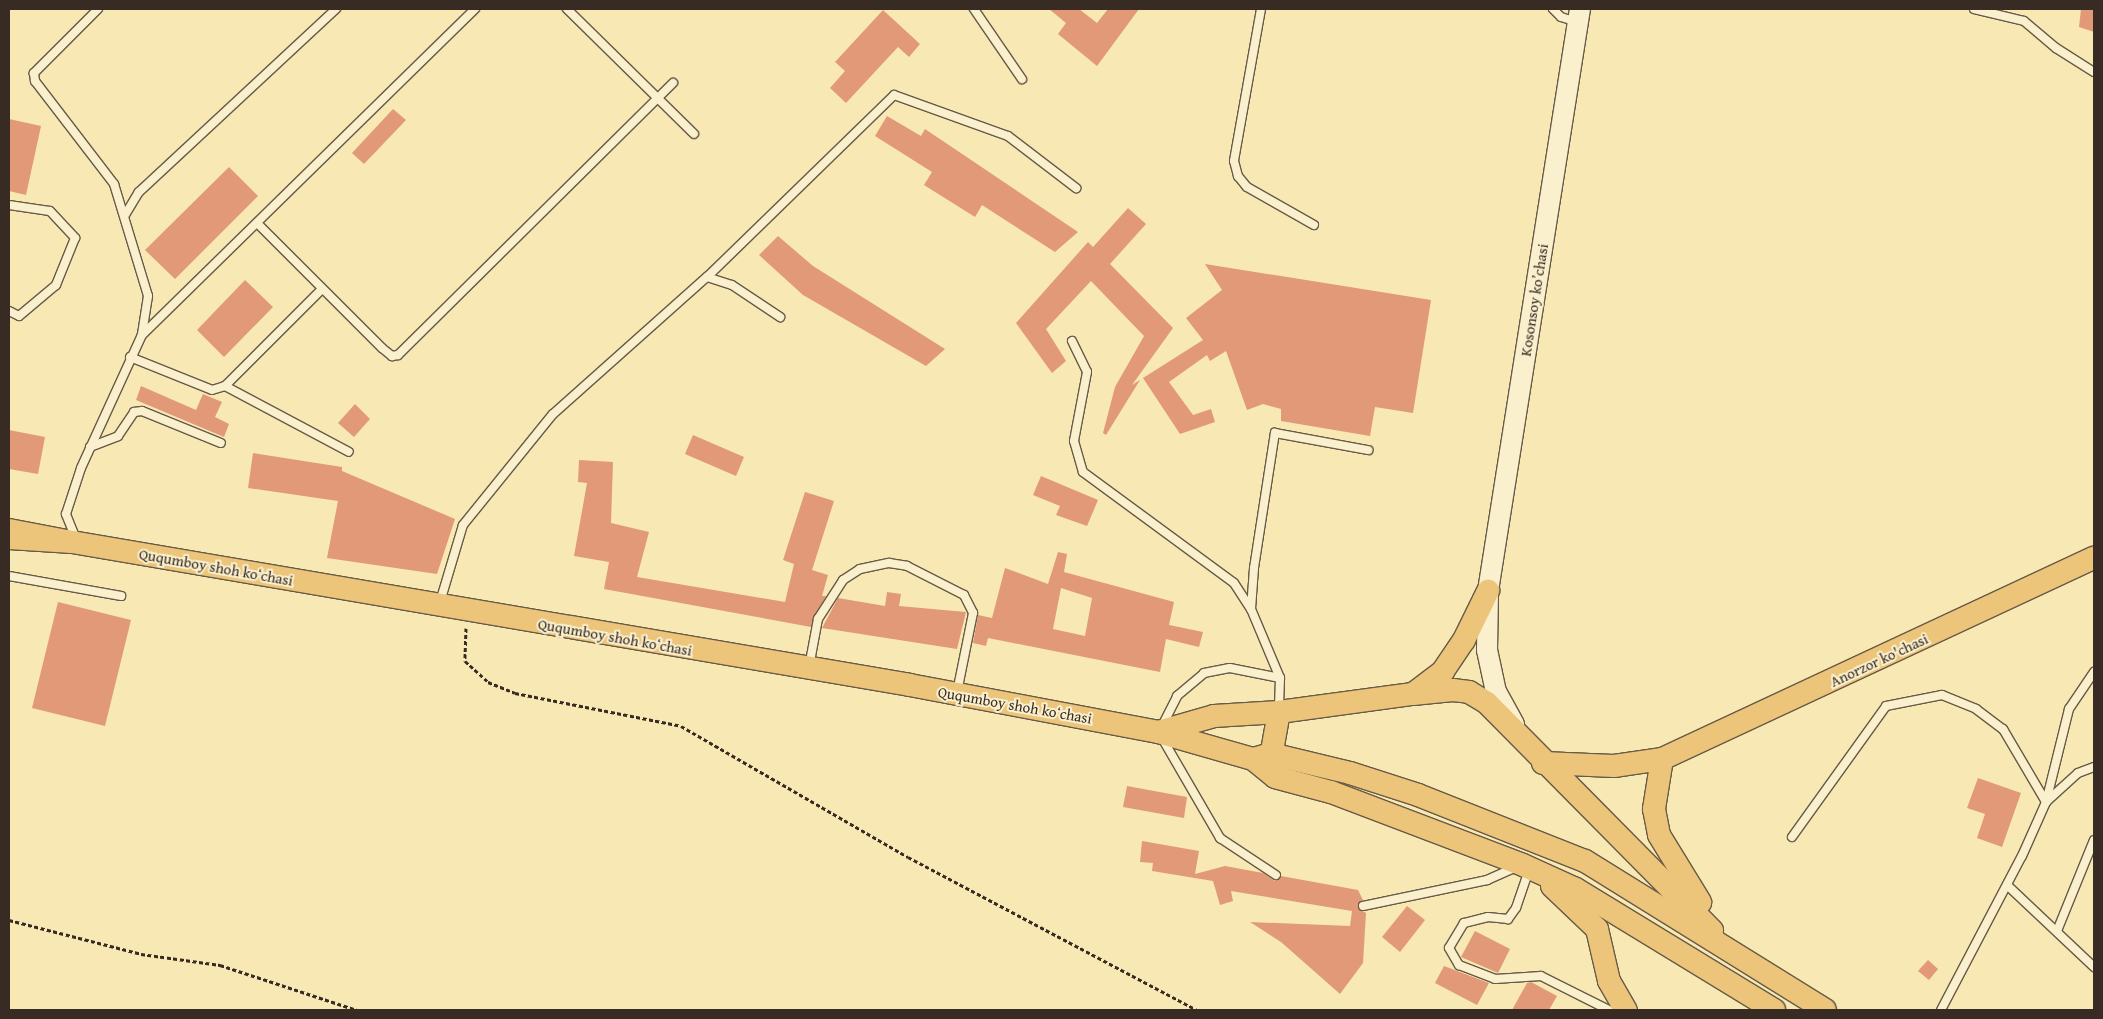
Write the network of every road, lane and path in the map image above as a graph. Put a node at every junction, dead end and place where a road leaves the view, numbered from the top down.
1 (98, 9) edge
2 (336, 9) edge
3 (475, 9) edge
4 (567, 9) edge
5 (974, 9) edge
6 (1261, 9) edge
7 (1553, 9) edge
8 (1974, 9) edge
9 (1579, 16) edge
10 (2094, 72) edge
11 (1022, 79) dead end
12 (673, 83) dead end
13 (658, 98) junction
14 (694, 134) dead end
15 (1076, 188) dead end
16 (9, 204) edge
17 (125, 215) junction
18 (257, 223) junction
19 (1314, 225) dead end
20 (707, 277) junction
21 (322, 288) junction
22 (9, 311) edge
23 (780, 317) dead end
24 (142, 335) junction
25 (1072, 340) dead end
26 (130, 357) junction
27 (225, 386) junction
28 (221, 443) dead end
29 (90, 447) junction
30 (1368, 450) dead end
31 (349, 452) dead end
32 (9, 539) edge
33 (75, 542) junction
34 (2094, 558) edge
35 (9, 576) edge
36 (1488, 591) junction
37 (121, 596) dead end
38 (439, 606) junction
39 (1251, 609) junction
40 (466, 611) junction
41 (808, 670) junction
42 (2094, 672) edge
43 (1280, 678) junction
44 (957, 694) junction
45 (1413, 694) junction
46 (1279, 712) junction
47 (1158, 732) junction
48 (1518, 732) junction
49 (1662, 759) junction
50 (1259, 760) junction
51 (1543, 763) junction
52 (2094, 766) edge
53 (2046, 802) junction
54 (1792, 837) dead end
55 (2094, 840) edge
56 (1528, 867) junction
57 (1276, 876) dead end
58 (2007, 885) junction
59 (1363, 906) dead end
60 (9, 920) edge
61 (2057, 932) junction
62 (1741, 958) junction
63 (2094, 967) edge
64 (357, 1010) edge
65 (1197, 1010) edge
66 (1609, 1010) edge
67 (1626, 1010) edge
68 (1774, 1010) edge
69 (1825, 1010) edge
70 (1942, 1010) edge

1 - 17 lane
2 - 17 lane
3 - 18 lane
4 - 13 lane
5 - 11 lane
6 - 19 lane
7 - 9 lane
8 - 10 lane
9 - 36 main road, Kosonsoy ko’chasi
12 - 13 lane
13 - 14 lane
13 - 21 lane
15 - 20 lane
16 - 22 lane
17 - 24 lane
18 - 21 lane
18 - 24 lane
20 - 23 lane
20 - 38 lane
21 - 27 lane
24 - 26 lane
25 - 39 lane
26 - 27 lane
26 - 29 lane
27 - 31 lane
28 - 29 lane
29 - 33 lane
30 - 39 lane
32 - 33 main road, Ququmboy shoh koʻchasi
33 - 38 main road, Ququmboy shoh koʻchasi
34 - 49 main road, Anorzor ko'chasi
35 - 37 lane
36 - 45 main road
36 - 48 main road, Kosonsoy ko’chasi
38 - 40 main road, Ququmboy shoh koʻchasi
39 - 43 lane
40 - 41 main road, Ququmboy shoh koʻchasi
40 - 65 path
41 - 44 main road, Ququmboy shoh koʻchasi
41 - 44 lane
42 - 53 lane
43 - 46 lane
43 - 47 lane
44 - 47 main road, Ququmboy shoh koʻchasi
45 - 46 main road
45 - 48 main road
46 - 47 main road
46 - 50 main road
47 - 50 main road, Ququmboy shoh koʻchasi
47 - 57 lane
48 - 51 main road
49 - 51 main road, Anorzor ko'chasi
49 - 62 main road
50 - 56 main road
50 - 62 main road
51 - 62 main road
52 - 53 lane
53 - 54 lane
53 - 58 lane
55 - 61 lane
56 - 59 lane
56 - 66 lane
56 - 67 main road
56 - 68 main road
58 - 61 lane
58 - 70 lane
60 - 64 path
61 - 63 lane
62 - 69 main road

